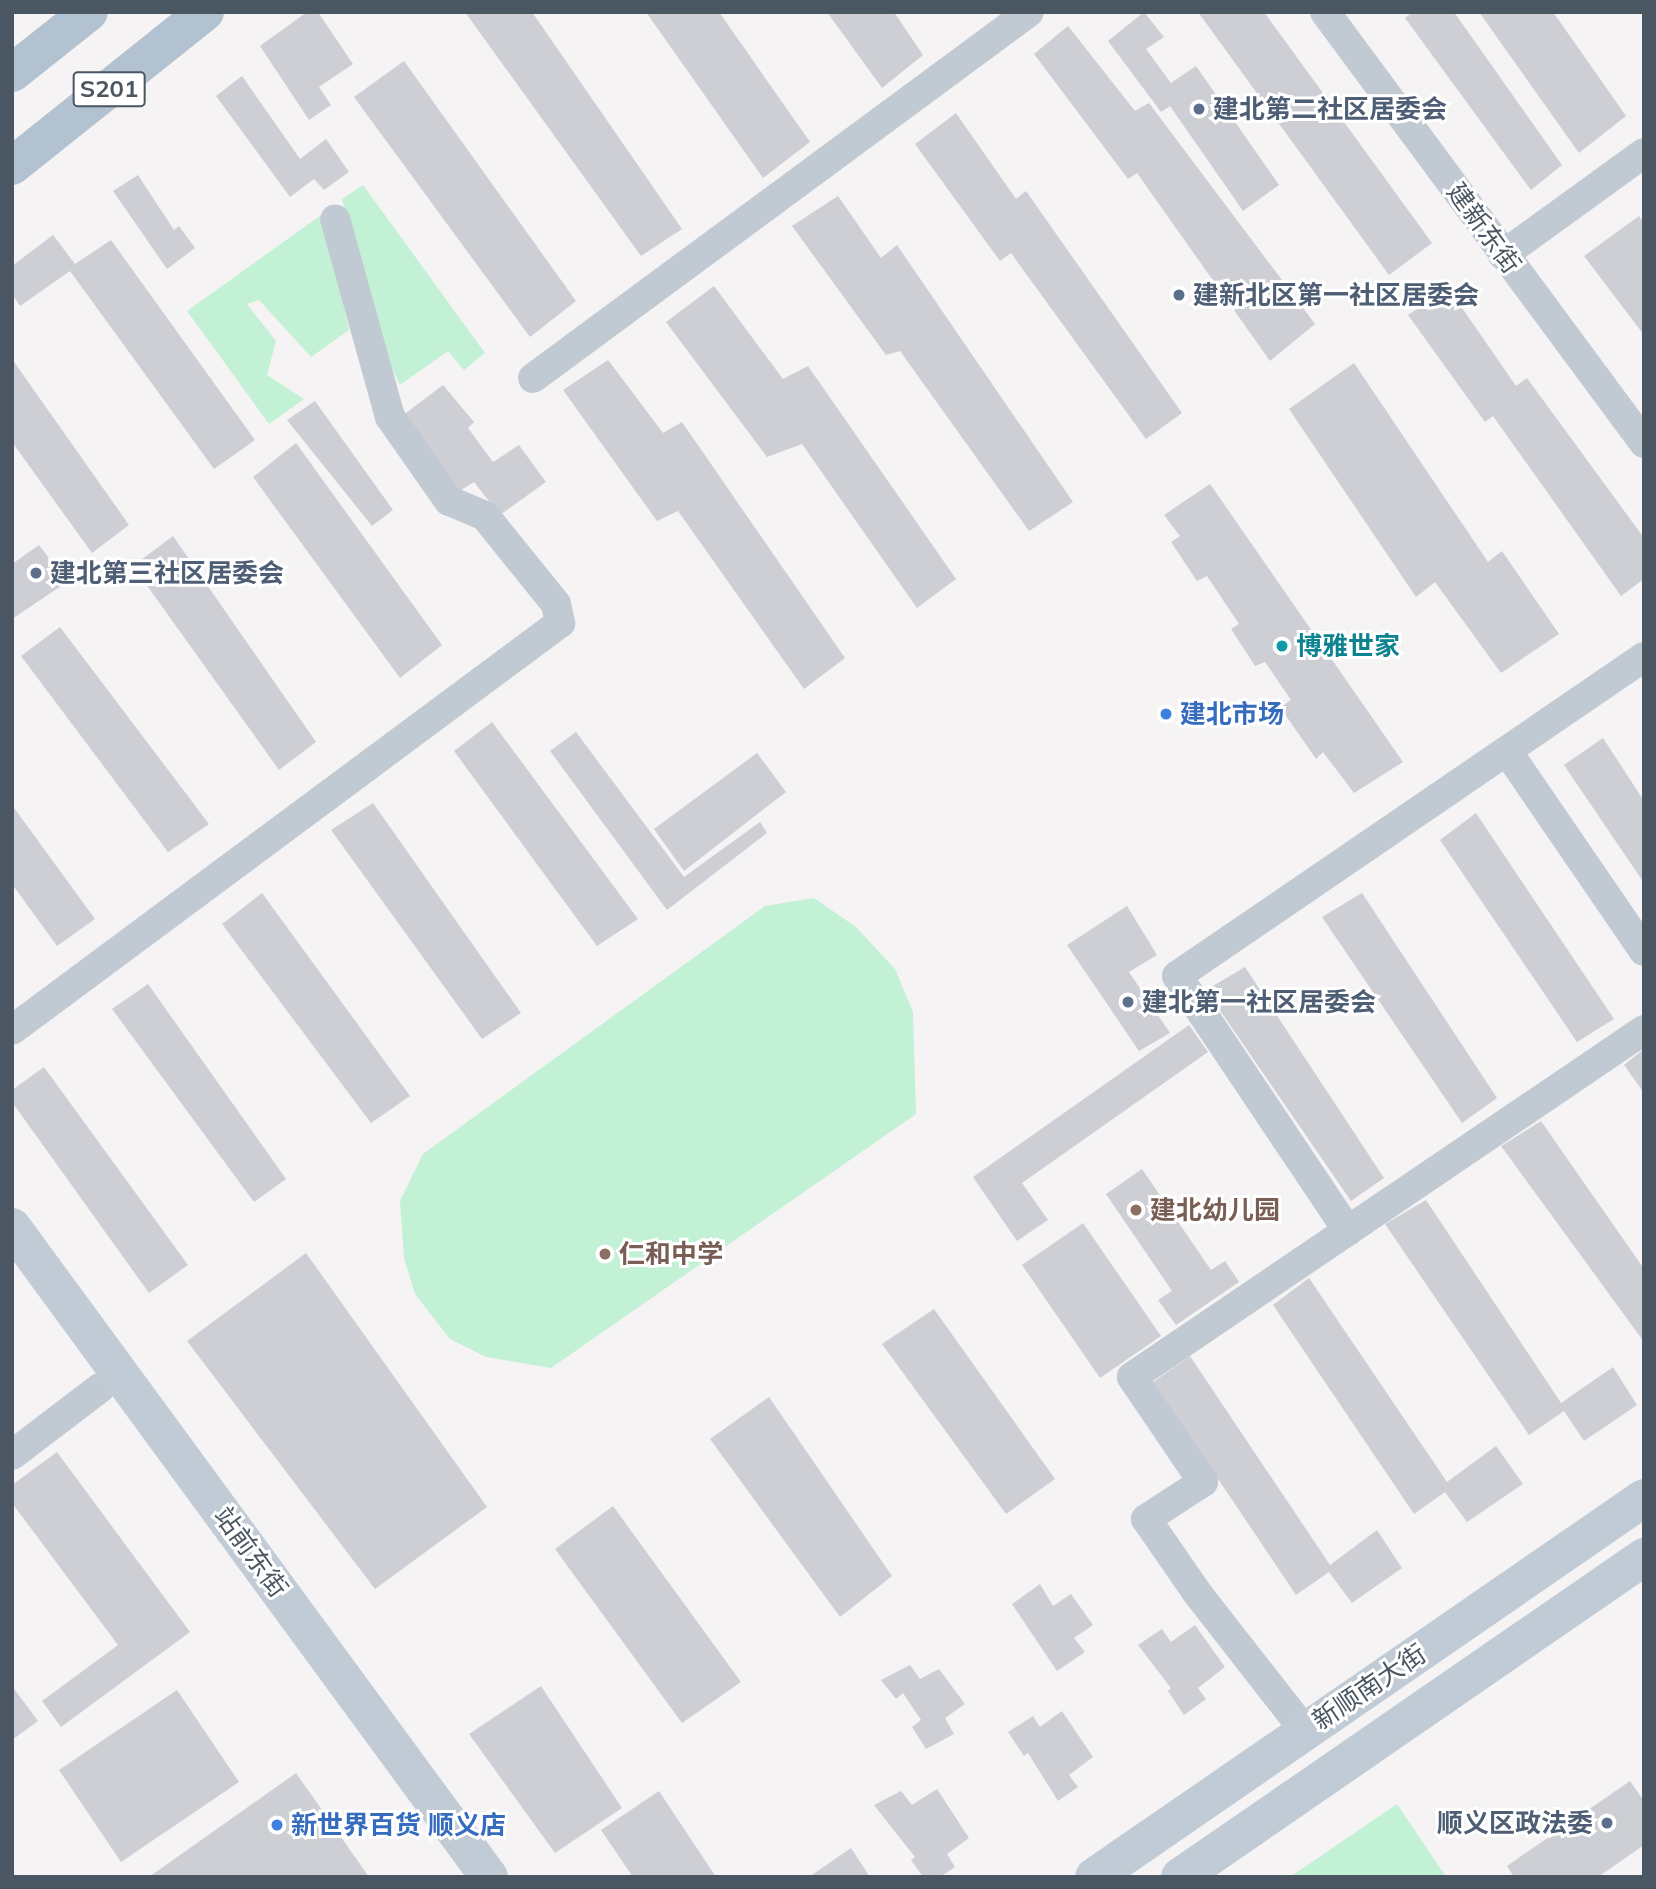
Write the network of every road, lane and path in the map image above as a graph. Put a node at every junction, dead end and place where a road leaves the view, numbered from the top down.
1 (89, 12) edge
2 (205, 12) edge
3 (1028, 12) edge
4 (1325, 12) edge
5 (12, 73) edge
6 (1644, 153) edge
7 (12, 166) edge
8 (335, 219) dead end
9 (1503, 255) junction
10 (533, 378) dead end
11 (1644, 443) edge
12 (1644, 657) edge
13 (1507, 751) junction
14 (1644, 951) edge
15 (12, 1030) edge
16 (1644, 1030) edge
17 (12, 1227) edge
18 (1348, 1231) junction
19 (12, 1271) edge
20 (100, 1388) junction
21 (12, 1455) edge
22 (1644, 1498) edge
23 (1644, 1556) edge
24 (1305, 1731) junction
25 (462, 1877) edge
26 (489, 1877) edge
27 (1094, 1877) edge
28 (1180, 1877) edge

1 - 5 main road, S201
2 - 7 main road, S201
3 - 10 street
4 - 9 street, 建新东街
6 - 9 street
8 - 15 street
9 - 11 street, 建新东街
12 - 13 street
13 - 14 street
13 - 18 street
16 - 18 street
17 - 26 street, 站前东街
18 - 24 street
19 - 20 street, 站前东街
20 - 21 street
20 - 25 street, 站前东街
22 - 24 street, 新顺南大街
23 - 28 street, 新顺南大街
24 - 27 street, 新顺南大街

